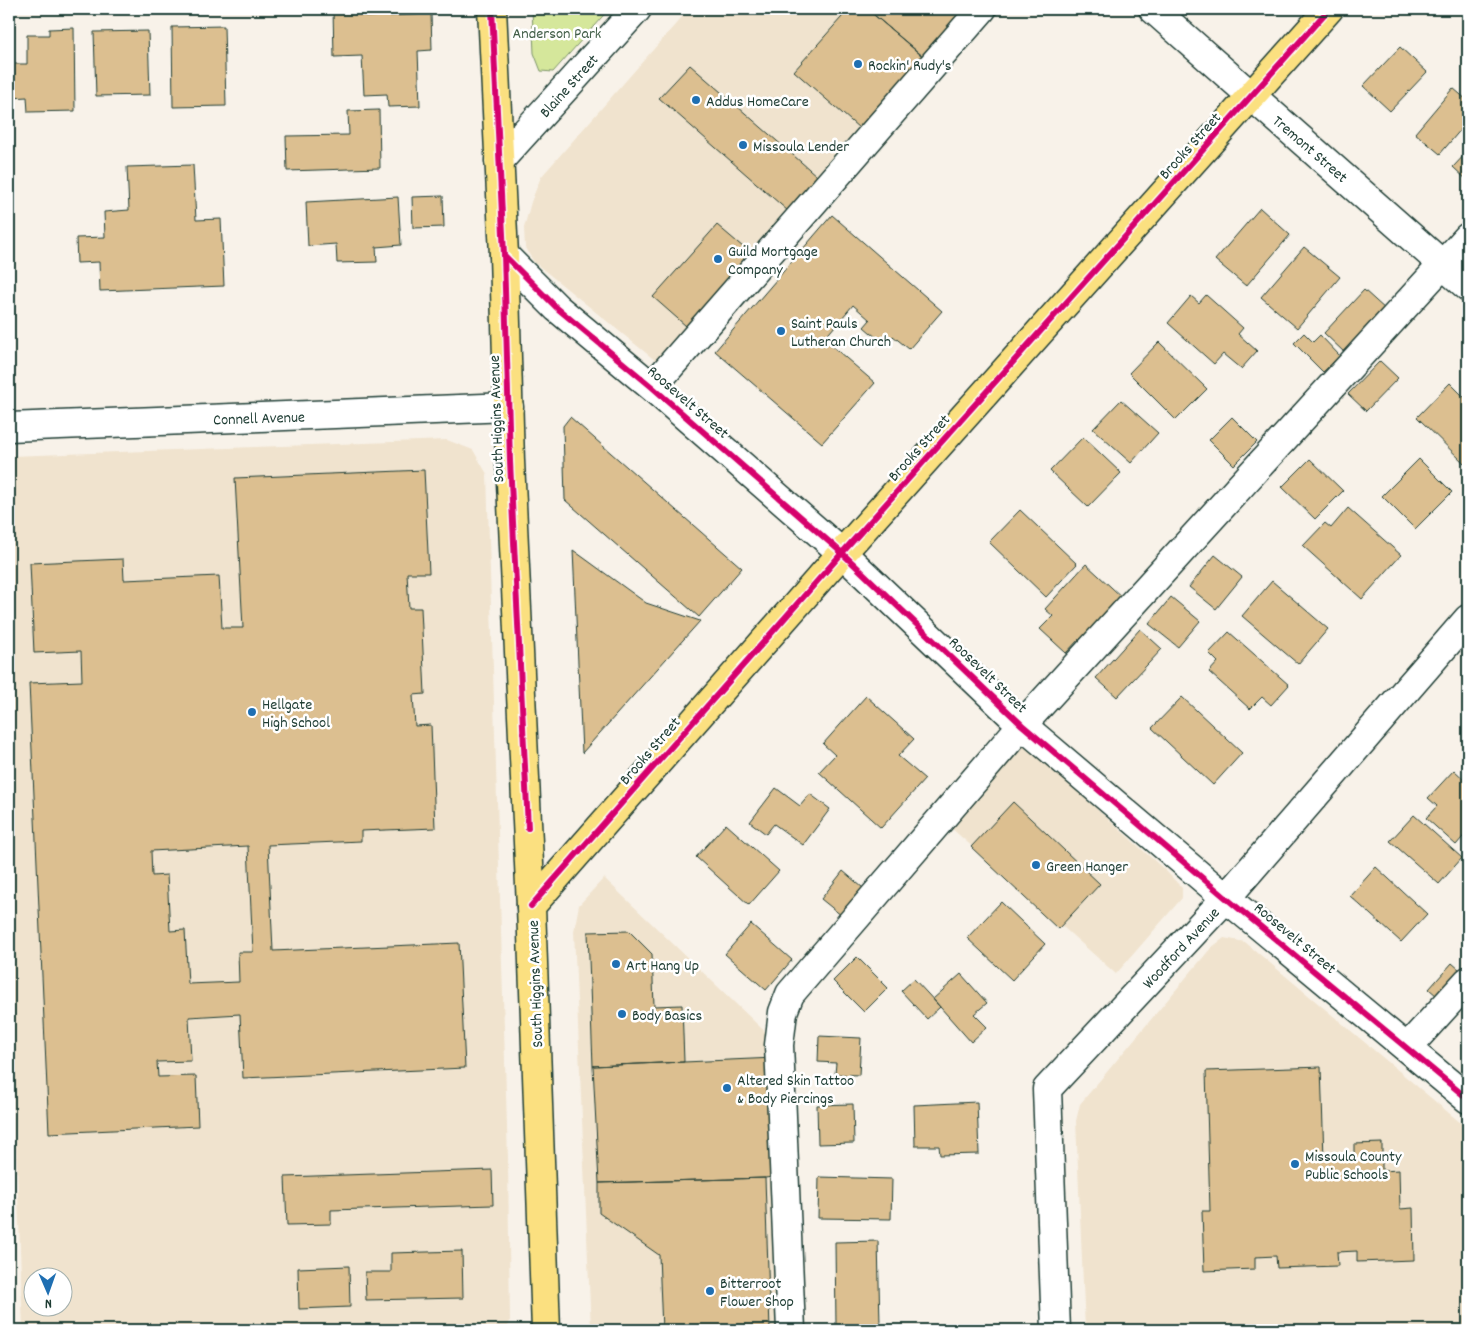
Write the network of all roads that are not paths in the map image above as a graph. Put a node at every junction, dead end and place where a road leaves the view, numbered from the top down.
1 (492, 9) edge
2 (637, 9) edge
3 (982, 9) edge
4 (1153, 9) edge
5 (1329, 9) edge
6 (1252, 96) junction
7 (499, 161) junction
8 (1468, 237) edge
9 (504, 255) junction
10 (1443, 265) junction
11 (1468, 287) edge
12 (652, 387) junction
13 (509, 407) junction
14 (9, 427) edge
15 (842, 553) junction
16 (1468, 619) edge
17 (1022, 725) junction
18 (1226, 898) junction
19 (532, 906) junction
20 (1468, 981) edge
21 (1407, 1048) junction
22 (1468, 1099) edge
23 (546, 1330) edge
24 (791, 1330) edge
25 (1056, 1330) edge

1 - 7 main road, South Higgins Avenue
2 - 7 street, Blaine Street
3 - 12 street
4 - 6 street, Tremont Street
5 - 6 main road, Brooks Street
6 - 10 street, Tremont Street
6 - 15 main road, Brooks Street
7 - 9 main road, South Higgins Avenue
8 - 10 street
9 - 12 street, Roosevelt Street
9 - 13 main road, South Higgins Avenue
10 - 11 street, Tremont Street
10 - 17 street
12 - 15 street, Roosevelt Street
13 - 14 street, Connell Avenue
13 - 19 main road, South Higgins Avenue
15 - 17 street, Roosevelt Street
15 - 19 main road, Brooks Street
16 - 18 street, Woodford Avenue
17 - 18 street, Roosevelt Street
17 - 24 street
18 - 21 street, Roosevelt Street
18 - 25 street, Woodford Avenue
19 - 23 main road, South Higgins Avenue
20 - 21 street
21 - 22 street, Roosevelt Street

